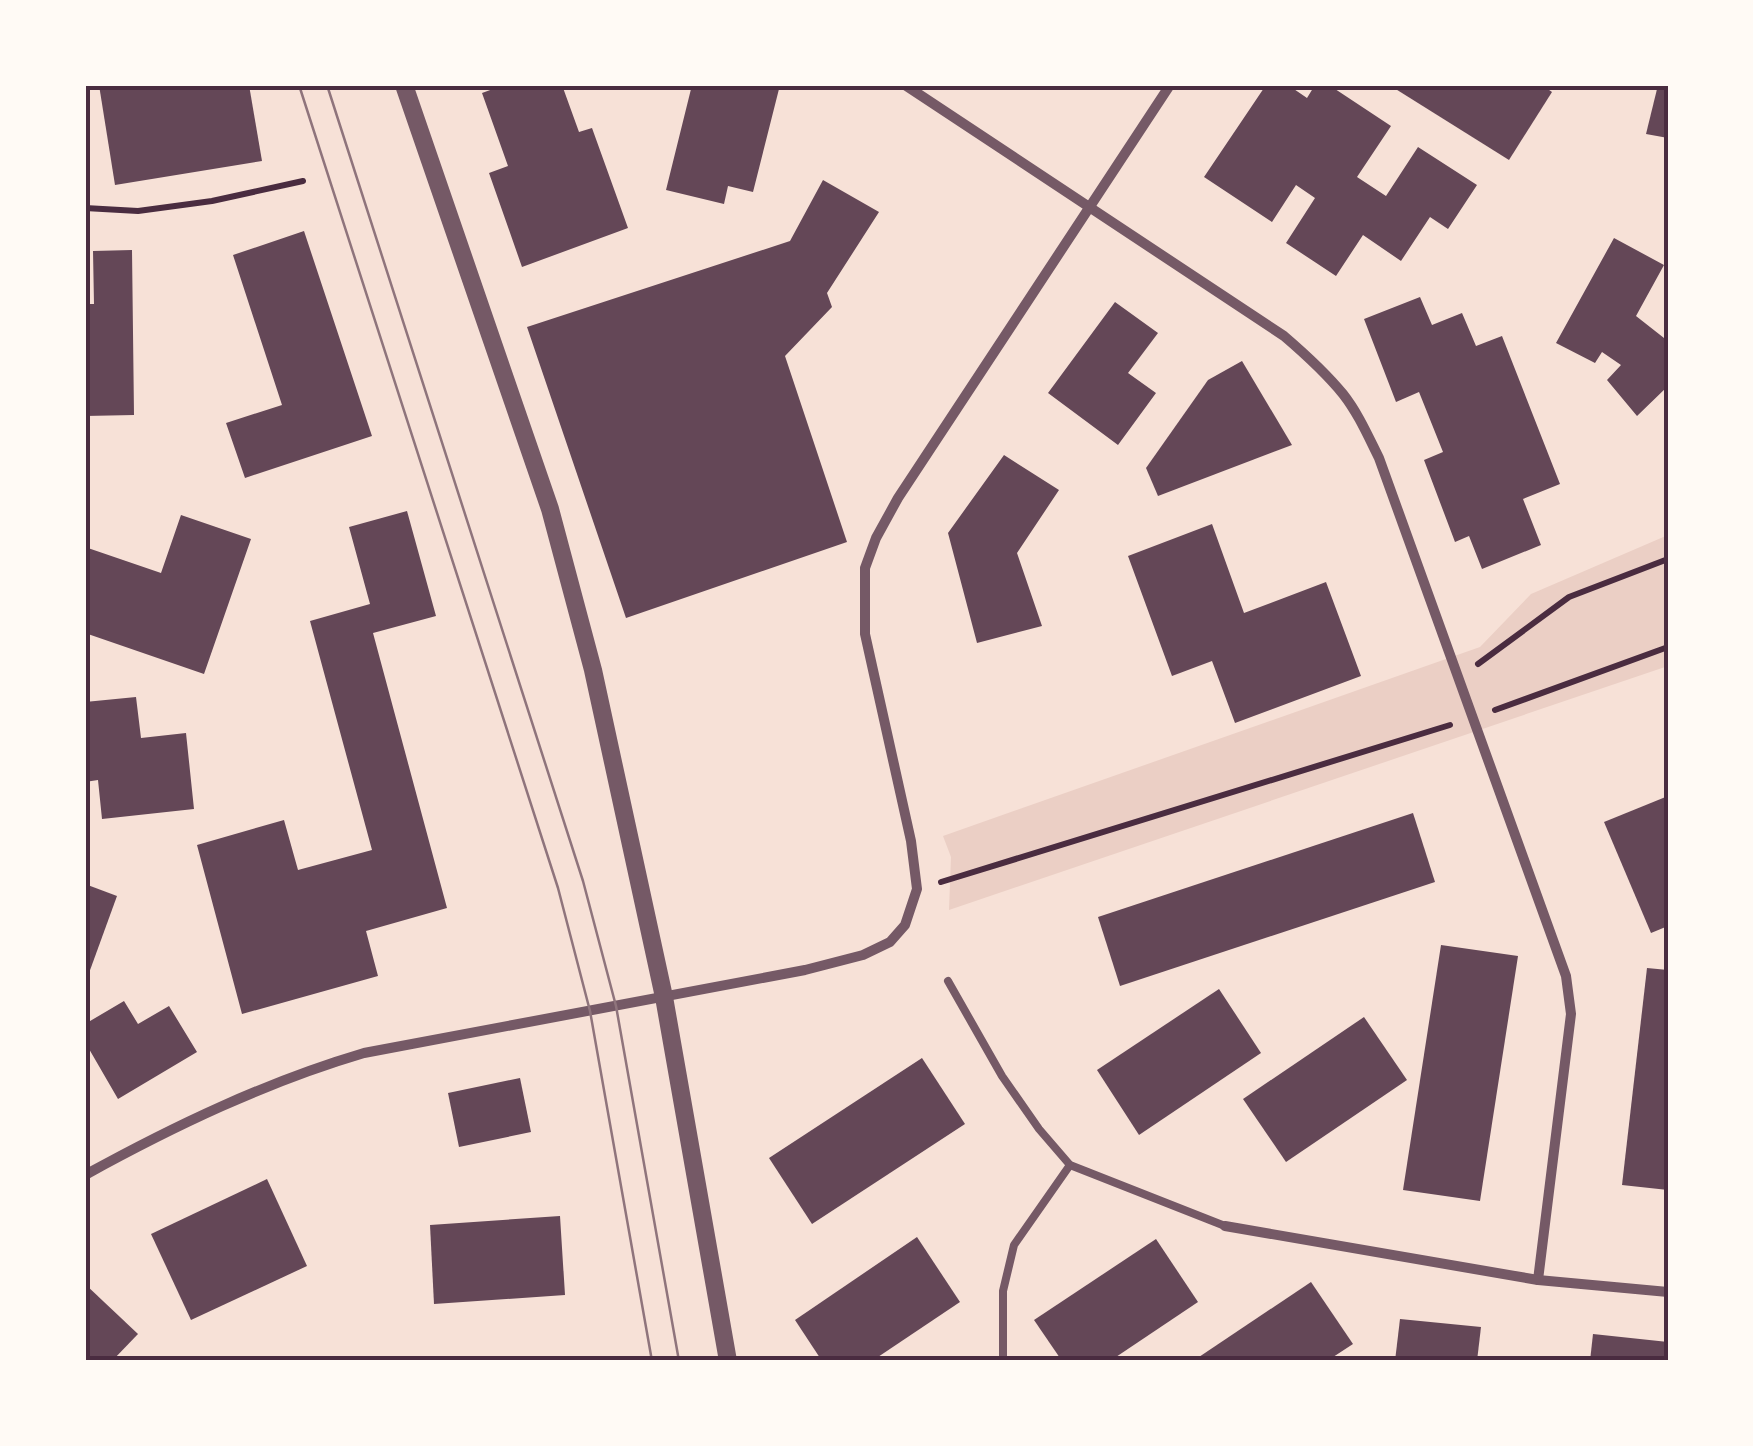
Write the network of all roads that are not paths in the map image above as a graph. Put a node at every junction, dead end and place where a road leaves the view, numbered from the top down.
1 (404, 85) edge
2 (905, 85) edge
3 (1170, 85) edge
4 (1089, 208) junction
5 (948, 981) dead end
6 (664, 997) junction
7 (1070, 1165) junction
8 (85, 1175) edge
9 (1225, 1226) joint
10 (1538, 1280) junction
11 (1668, 1292) edge
12 (728, 1361) edge
13 (1003, 1361) edge

1 - 6 street
2 - 4 street
3 - 4 street
4 - 6 street
4 - 10 street
5 - 7 lane
6 - 8 street
6 - 12 street
7 - 9 lane
7 - 13 lane
9 - 10 street
10 - 11 street

